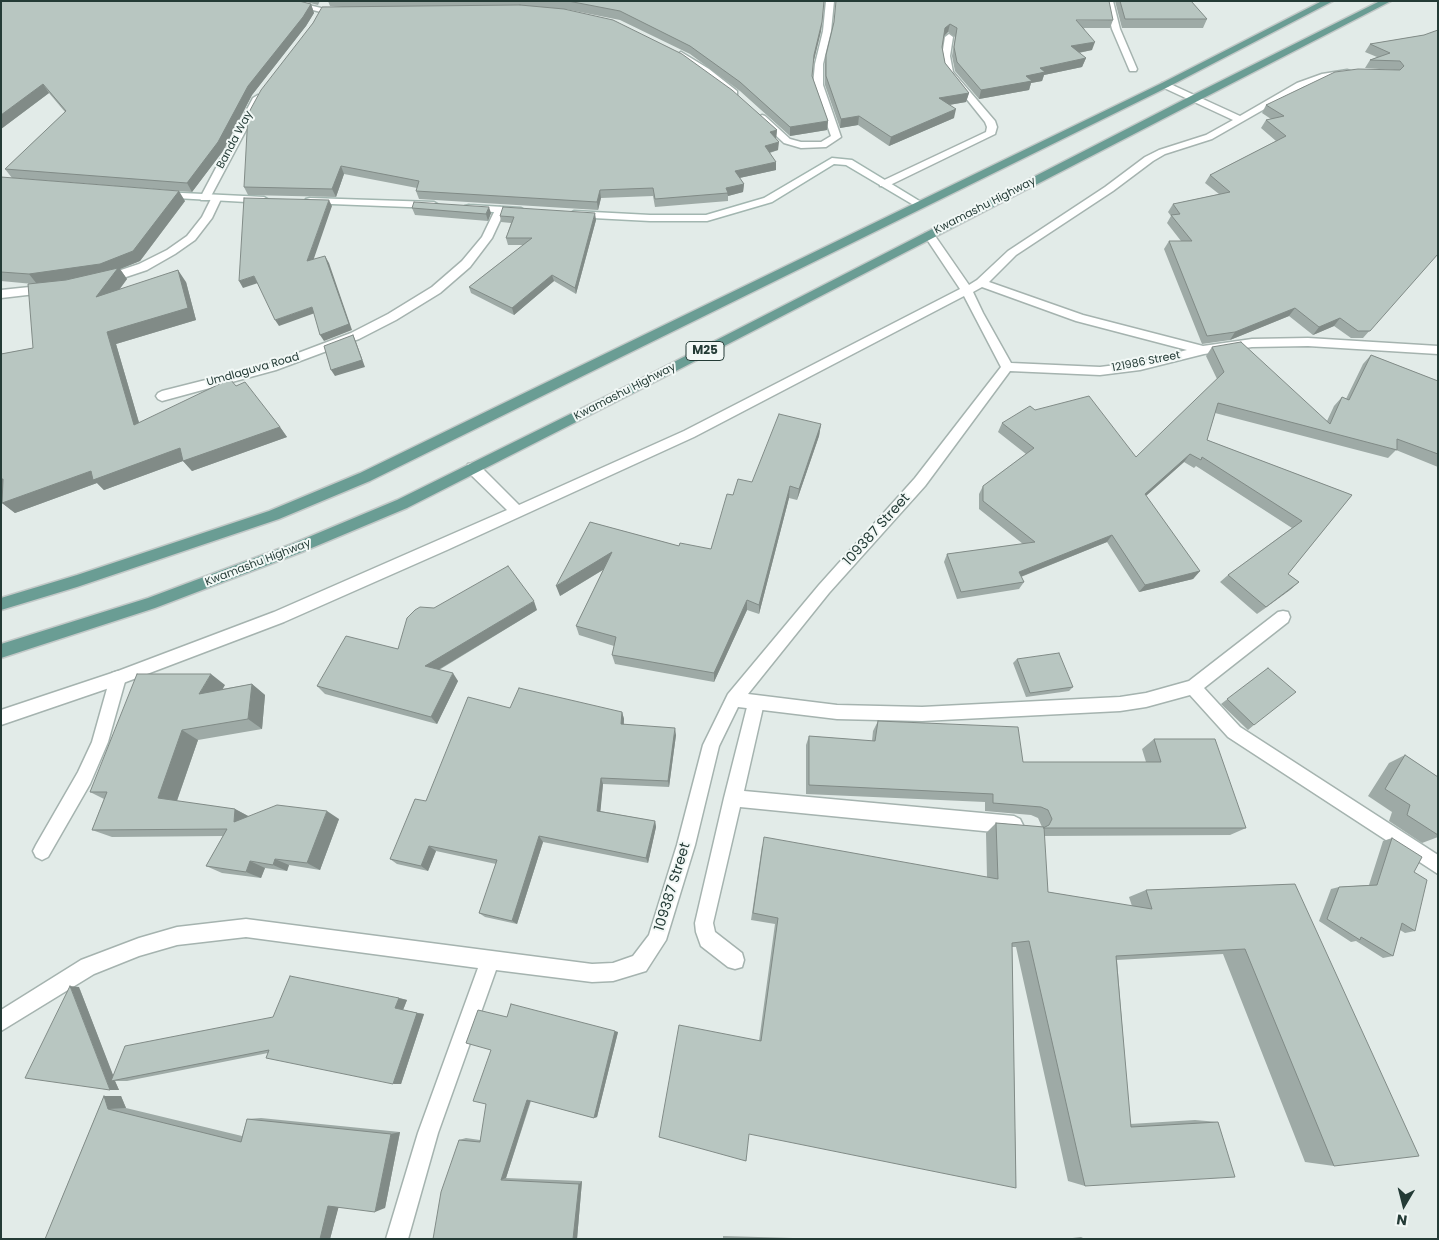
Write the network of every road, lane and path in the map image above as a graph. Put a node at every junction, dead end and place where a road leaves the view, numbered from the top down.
1 (280, 1) edge
2 (327, 1) edge
3 (830, 1) edge
4 (1109, 1) edge
5 (1329, 1) edge
6 (1387, 1) edge
7 (346, 11) edge
8 (320, 13) junction
9 (949, 37) edge
10 (674, 51) edge
11 (1133, 69) dead end
12 (1360, 72) edge
13 (1165, 84) junction
14 (265, 89) edge
15 (1192, 99) junction
16 (1240, 120) junction
17 (884, 184) junction
18 (156, 194) edge
19 (211, 198) junction
20 (276, 200) edge
21 (295, 200) edge
22 (921, 205) junction
23 (500, 210) junction
24 (528, 212) edge
25 (566, 214) edge
26 (929, 235) junction
27 (92, 282) edge
28 (981, 283) junction
29 (57, 288) edge
30 (967, 290) junction
31 (1, 294) edge
32 (1204, 350) junction
33 (1438, 350) edge
34 (1007, 367) junction
35 (162, 396) dead end
36 (473, 468) junction
37 (518, 512) junction
38 (1, 604) edge
39 (1283, 617) dead end
40 (1, 652) edge
41 (118, 678) junction
42 (1193, 687) junction
43 (734, 699) junction
44 (756, 703) junction
45 (1, 718) edge
46 (732, 798) junction
47 (1031, 826) edge
48 (42, 850) dead end
49 (1438, 865) edge
50 (490, 960) junction
51 (735, 960) dead end
52 (1, 1021) edge
53 (397, 1239) edge

1 - 8 street
2 - 8 street
3 - 10 street
4 - 11 street
5 - 13 main road, M25
6 - 15 main road, Kwamashu Highway / M25
7 - 8 street
9 - 17 street
12 - 16 street
13 - 15 street
13 - 22 main road, M25
14 - 19 street, Banda Way
15 - 16 street
15 - 26 main road, Kwamashu Highway / M25
16 - 28 street
17 - 22 street
17 - 25 street
18 - 19 street
19 - 20 street
19 - 27 street, Banda Way
21 - 23 street
22 - 38 main road, M25
23 - 24 street
23 - 35 street, Umdlaguva Road
26 - 30 street
26 - 36 main road, Kwamashu Highway / M25
28 - 30 street
28 - 32 street
29 - 31 street
30 - 34 street
30 - 37 street
32 - 33 street, 121986 Street
32 - 34 street, 121986 Street
34 - 43 street, 109387 Street
36 - 37 street
36 - 40 main road, Kwamashu Highway / M25
37 - 41 street
39 - 42 street
41 - 45 street
41 - 48 street
42 - 44 street
42 - 49 street
43 - 44 street
43 - 50 street, 109387 Street
44 - 46 street
46 - 47 street
46 - 51 street
50 - 52 street, 109387 Street
50 - 53 street

